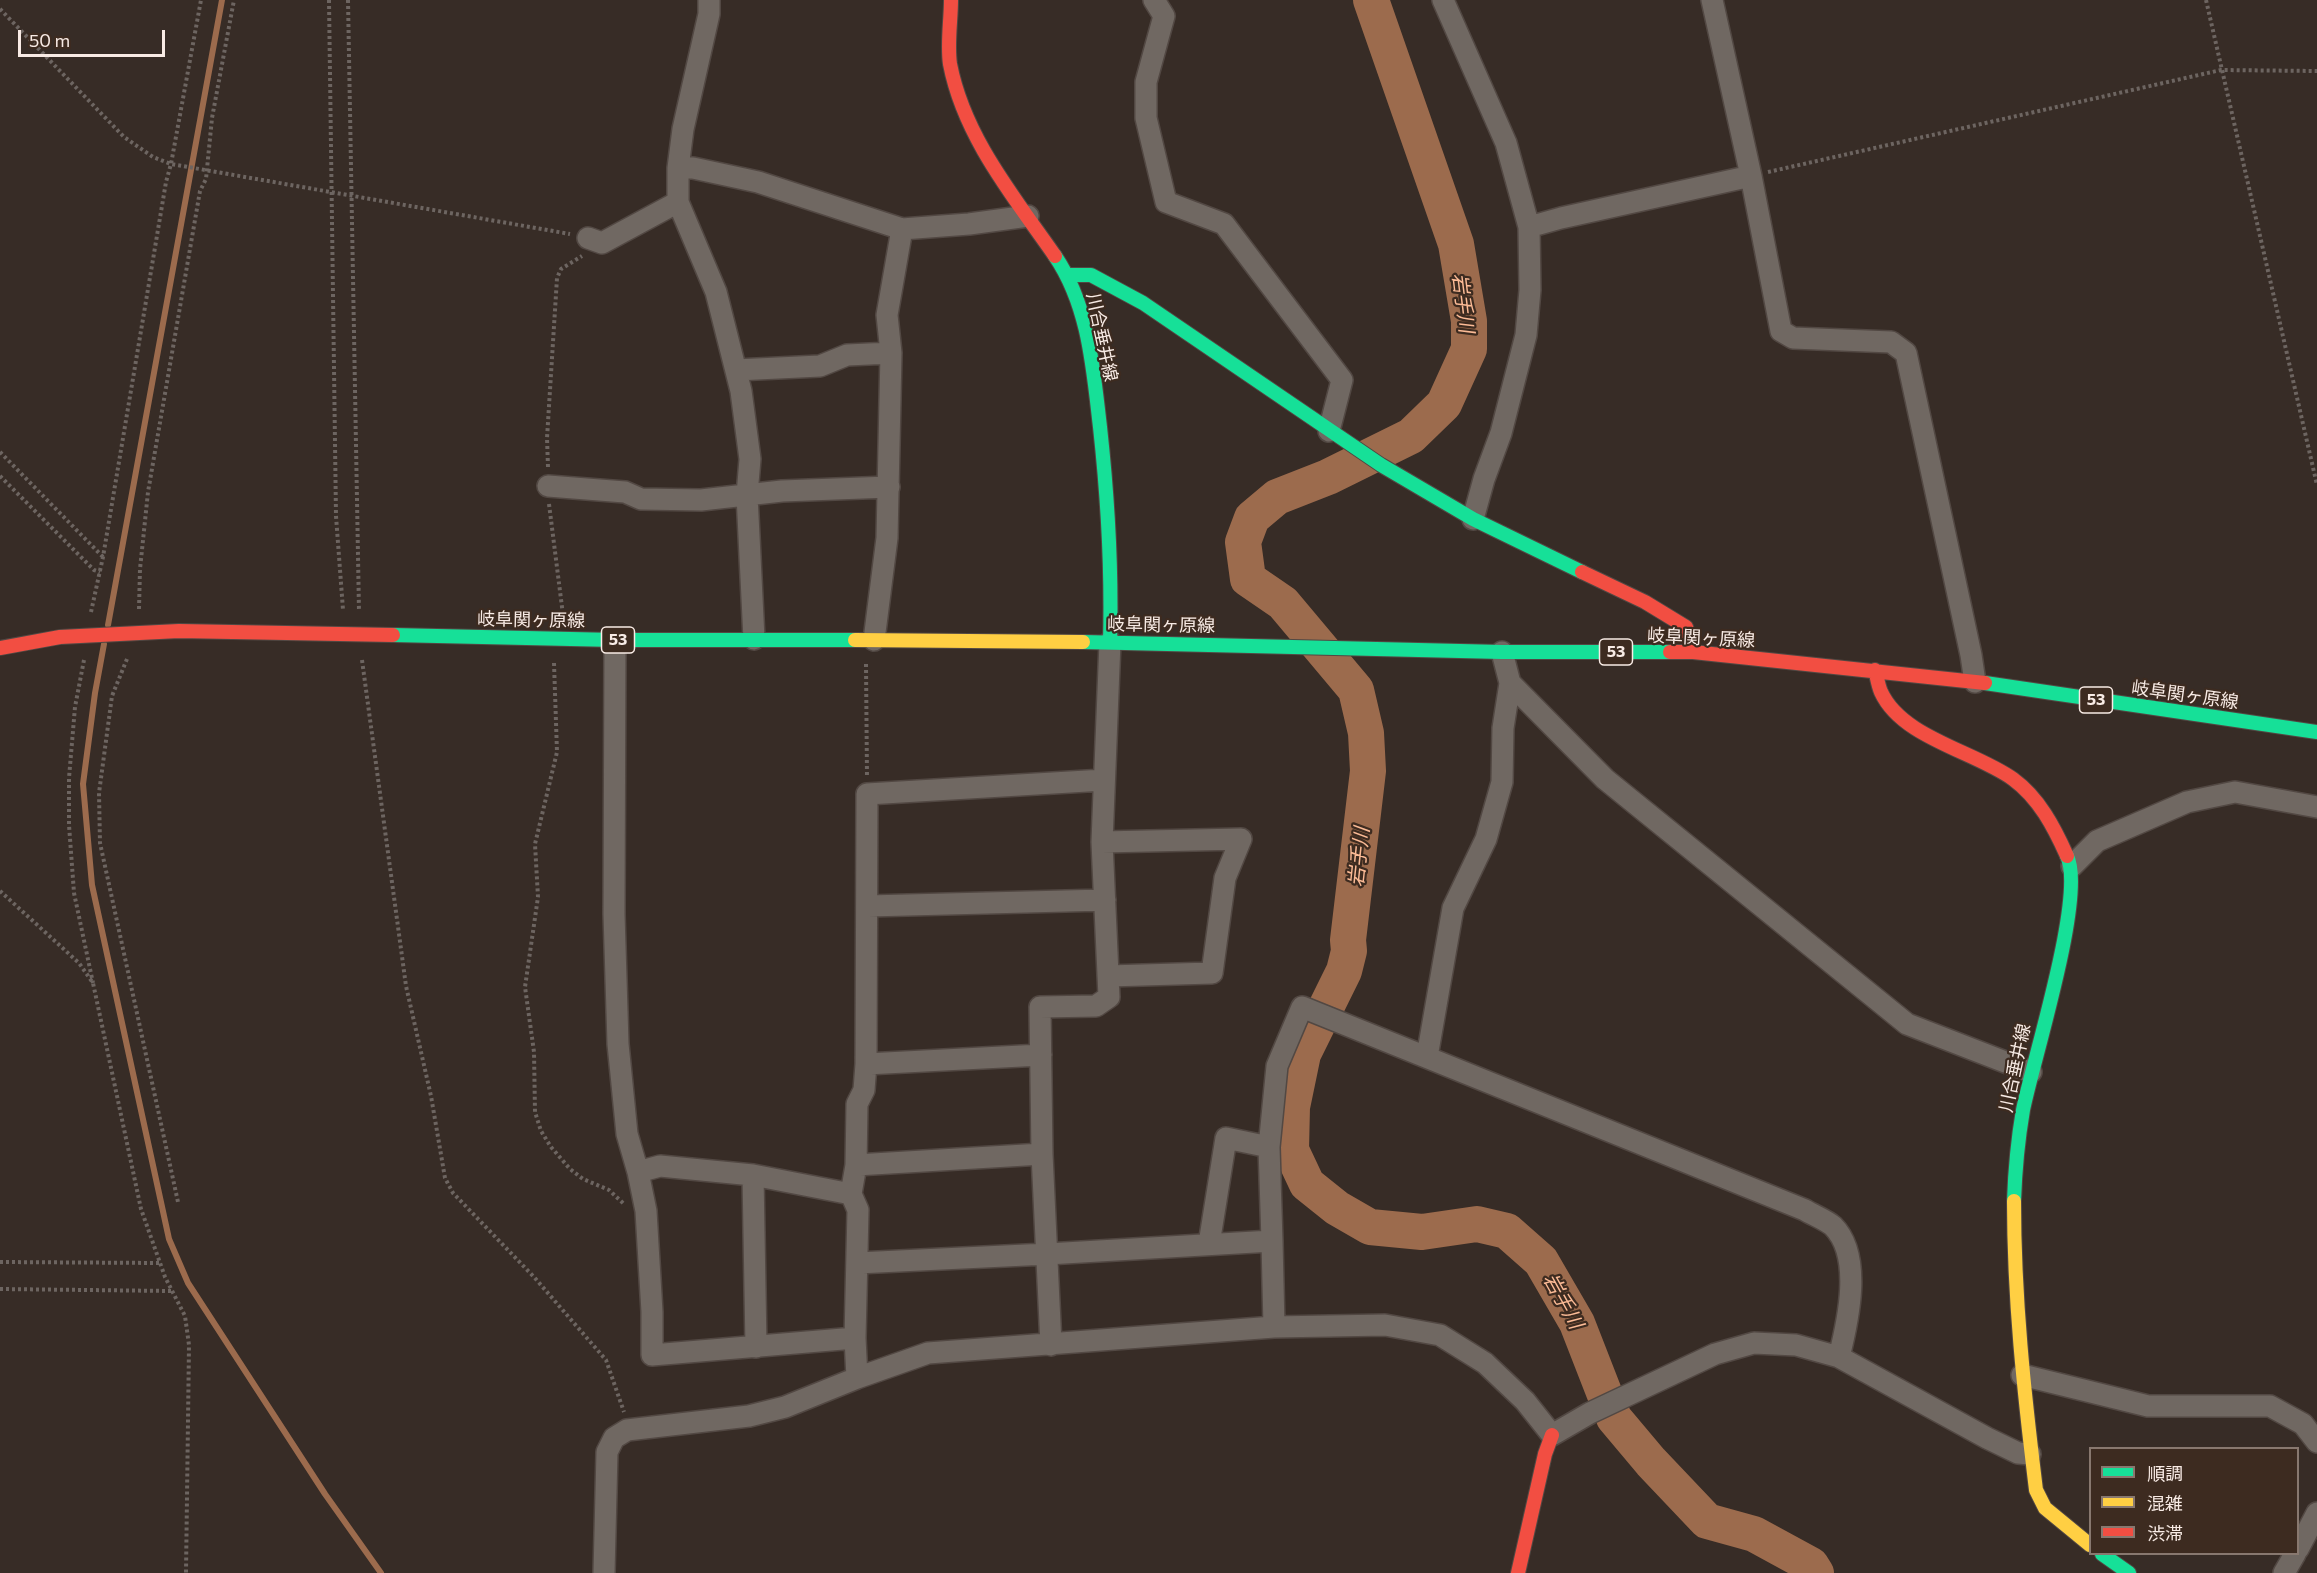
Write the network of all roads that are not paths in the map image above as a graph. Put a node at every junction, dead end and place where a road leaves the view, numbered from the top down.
1 (709, 0) edge
2 (951, 0) edge
3 (1154, 0) edge
4 (1443, 0) edge
5 (1712, 0) edge
6 (678, 168) junction
7 (1751, 176) junction
8 (678, 202) junction
9 (1028, 216) junction
10 (1529, 227) junction
11 (902, 229) junction
12 (592, 239) road end
13 (1068, 276) junction
14 (891, 353) junction
15 (735, 370) junction
16 (1334, 435) junction
17 (548, 486) road end
18 (889, 487) junction
19 (747, 495) junction
20 (1473, 519) junction
21 (754, 639) junction
22 (615, 640) junction
23 (870, 640) junction
24 (1110, 642) junction
25 (0, 648) edge
26 (1502, 652) junction
27 (1693, 652) junction
28 (1875, 670) junction
29 (1975, 682) junction
30 (1510, 683) junction
31 (2317, 732) edge
32 (1104, 780) junction
33 (2317, 807) edge
34 (1102, 842) junction
35 (2072, 866) junction
36 (1105, 900) junction
37 (868, 906) junction
38 (1108, 976) junction
39 (1041, 1055) junction
40 (1427, 1057) junction
41 (866, 1064) junction
42 (2031, 1072) junction
43 (1269, 1147) junction
44 (1042, 1154) junction
45 (856, 1165) junction
46 (638, 1172) junction
47 (753, 1175) junction
48 (852, 1194) junction
49 (1272, 1241) junction
50 (1209, 1244) junction
51 (1047, 1254) junction
52 (856, 1263) junction
53 (1274, 1327) junction
54 (855, 1338) junction
55 (1051, 1345) junction
56 (756, 1347) junction
57 (1839, 1357) junction
58 (2022, 1375) junction
59 (857, 1378) junction
60 (1552, 1435) junction
61 (2317, 1442) edge
62 (2030, 1454) junction
63 (2317, 1512) edge
64 (2089, 1543) edge
65 (2299, 1547) edge
66 (2103, 1555) edge
67 (2294, 1555) edge
68 (604, 1573) edge
69 (1518, 1573) edge
70 (2128, 1573) edge
71 (2284, 1573) edge

1 - 6 street
2 - 9 main road, 川合垂井線
3 - 16 street
4 - 10 street
5 - 7 street
6 - 8 street
6 - 11 street
7 - 10 street
7 - 29 street
8 - 12 street
8 - 15 street
9 - 11 street
9 - 13 main road, 川合垂井線
10 - 20 street
11 - 14 street
13 - 16 main road
13 - 24 main road, 川合垂井線
14 - 15 street
14 - 18 street
15 - 19 street
16 - 20 main road
17 - 19 street
18 - 19 street
18 - 23 street
19 - 21 street
20 - 27 main road
21 - 22 main road, 岐阜関ヶ原線 / 53
21 - 23 main road, 岐阜関ヶ原線 / 53
22 - 25 main road, 岐阜関ヶ原線 / 53
22 - 46 street
23 - 24 main road, 岐阜関ヶ原線 / 53
24 - 26 main road, 岐阜関ヶ原線 / 53
24 - 32 street
26 - 27 main road, 岐阜関ヶ原線 / 53
26 - 30 street
27 - 28 main road, 岐阜関ヶ原線 / 53
28 - 29 main road, 岐阜関ヶ原線 / 53
28 - 35 main road, 川合垂井線
29 - 31 main road, 岐阜関ヶ原線 / 53
30 - 40 street
30 - 42 street
32 - 34 street
32 - 37 street
33 - 35 street
34 - 36 street
34 - 38 street
35 - 42 main road, 川合垂井線
36 - 37 street
36 - 38 street
37 - 41 street
38 - 39 street
39 - 41 street
39 - 44 street
40 - 43 street
40 - 57 street
41 - 45 street
42 - 58 main road, 川合垂井線
43 - 49 street
43 - 50 street
44 - 45 street
44 - 51 street
45 - 48 street
46 - 47 street
46 - 56 street
47 - 48 street
47 - 56 street
48 - 52 street
49 - 50 street
49 - 53 street
50 - 51 street
51 - 52 street
51 - 55 street
52 - 54 street
53 - 55 street
53 - 60 street
54 - 56 street
54 - 59 street
55 - 59 street
57 - 60 street
57 - 62 street
58 - 61 street
58 - 62 main road, 川合垂井線
59 - 68 street
60 - 69 main road
62 - 64 main road, 川合垂井線
63 - 65 street
66 - 70 main road
67 - 71 street

